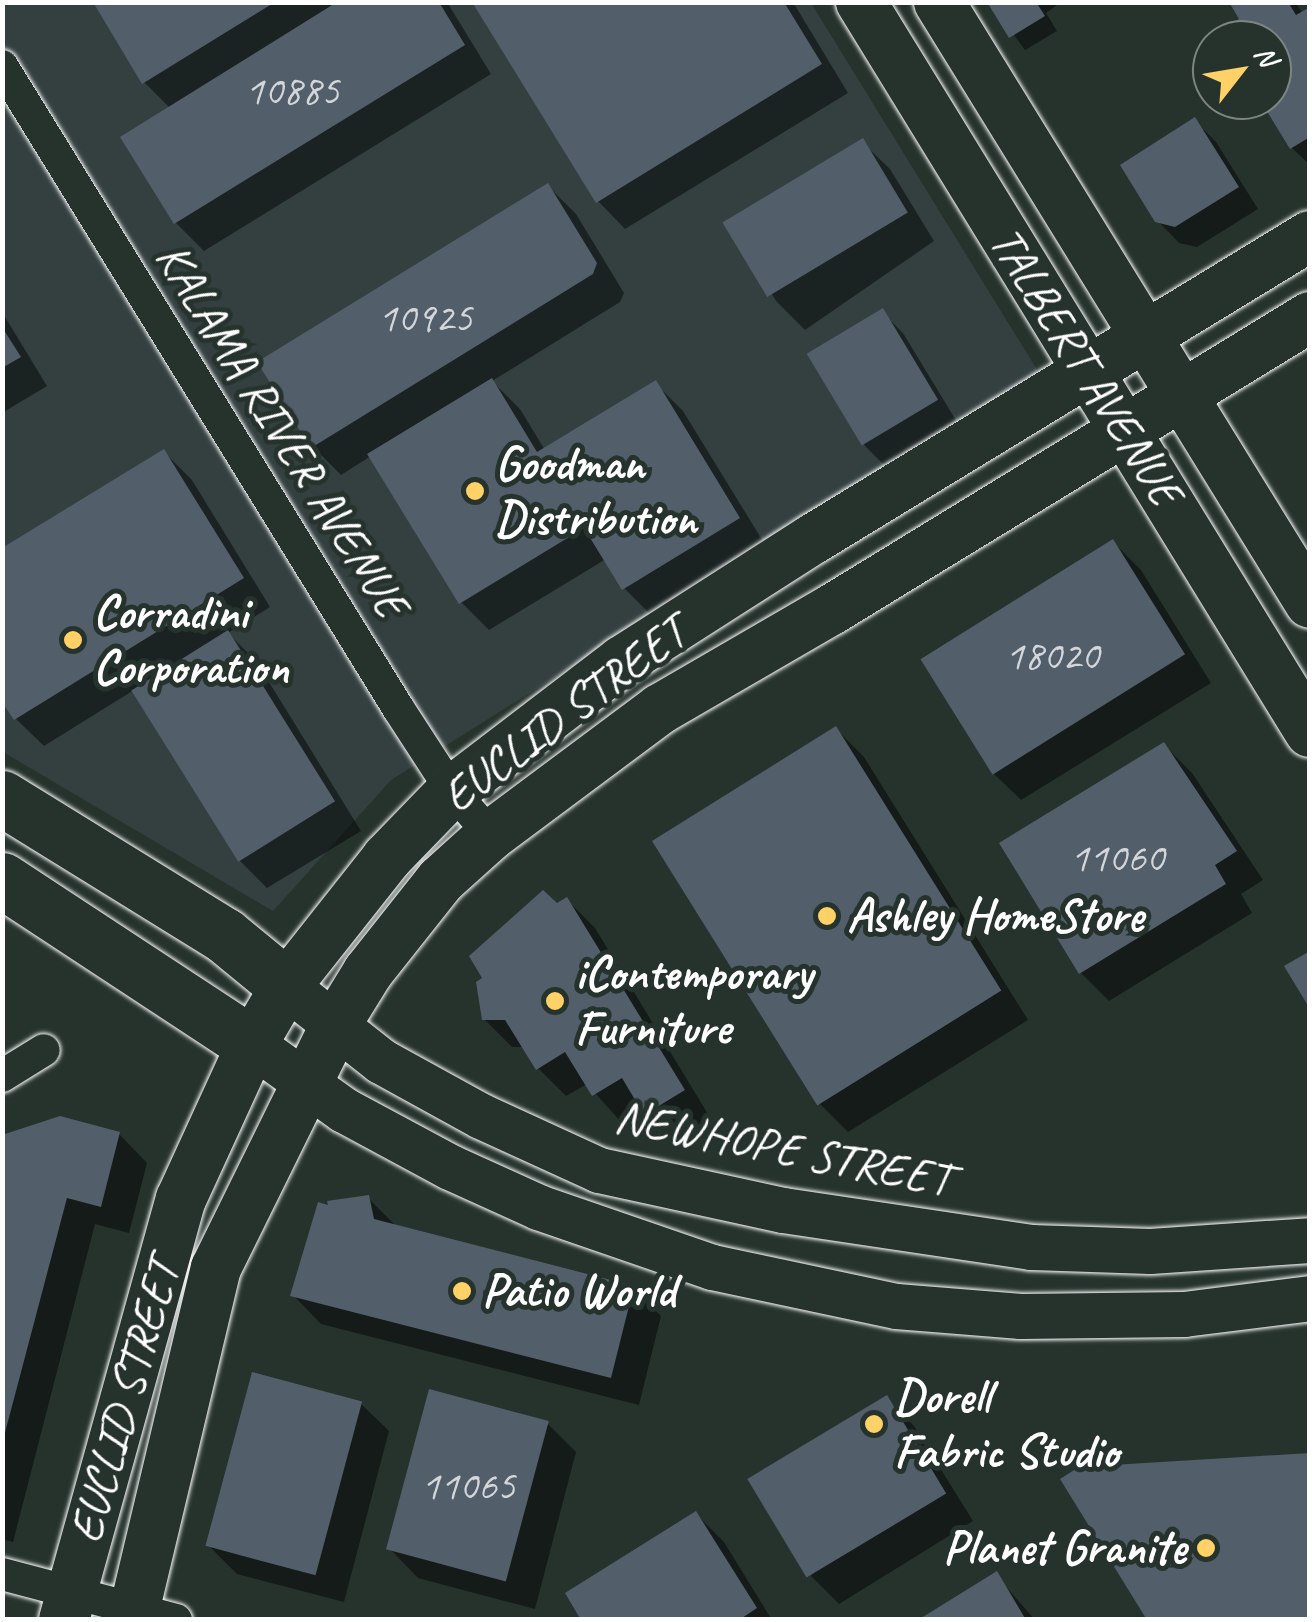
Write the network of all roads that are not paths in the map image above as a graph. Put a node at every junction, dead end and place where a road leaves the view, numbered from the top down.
1 (861, 2) edge
2 (939, 2) edge
3 (2, 66) edge
4 (1310, 236) edge
5 (1310, 318) edge
6 (1145, 336) junction
7 (1088, 371) junction
8 (1182, 396) junction
9 (1125, 431) junction
10 (1310, 603) edge
11 (1310, 732) edge
12 (452, 791) junction
13 (2, 798) edge
14 (491, 835) junction
15 (2, 880) edge
16 (286, 986) junction
17 (336, 1024) junction
18 (252, 1044) junction
19 (44, 1050) dead end
20 (2, 1076) edge
21 (304, 1084) junction
22 (1310, 1240) edge
23 (1310, 1298) edge
24 (2, 1574) edge
25 (67, 1606) edge
26 (148, 1616) edge

1 - 7 main road, TALBERT AVENUE
2 - 6 main road, TALBERT AVENUE
3 - 12 street, KALAMA RIVER AVENUE
4 - 6 main road, EUCLID STREET
5 - 8 main road, EUCLID STREET
6 - 7 main road, EUCLID STREET
6 - 8 main road, TALBERT AVENUE
7 - 9 main road, TALBERT AVENUE
7 - 12 main road, EUCLID STREET
8 - 9 main road, EUCLID STREET
8 - 10 main road, TALBERT AVENUE
9 - 11 main road, TALBERT AVENUE
9 - 14 main road, EUCLID STREET
12 - 14 street, KALAMA RIVER AVENUE
12 - 16 main road, EUCLID STREET
13 - 16 highway
14 - 17 main road, EUCLID STREET
15 - 18 highway
16 - 17 street, NEWHOPE STREET
16 - 18 main road, EUCLID STREET
17 - 21 main road, EUCLID STREET
17 - 22 street, NEWHOPE STREET
18 - 21 street
18 - 25 main road, EUCLID STREET
19 - 20 street
21 - 23 street
21 - 26 main road, EUCLID STREET
24 - 25 street
25 - 26 street

